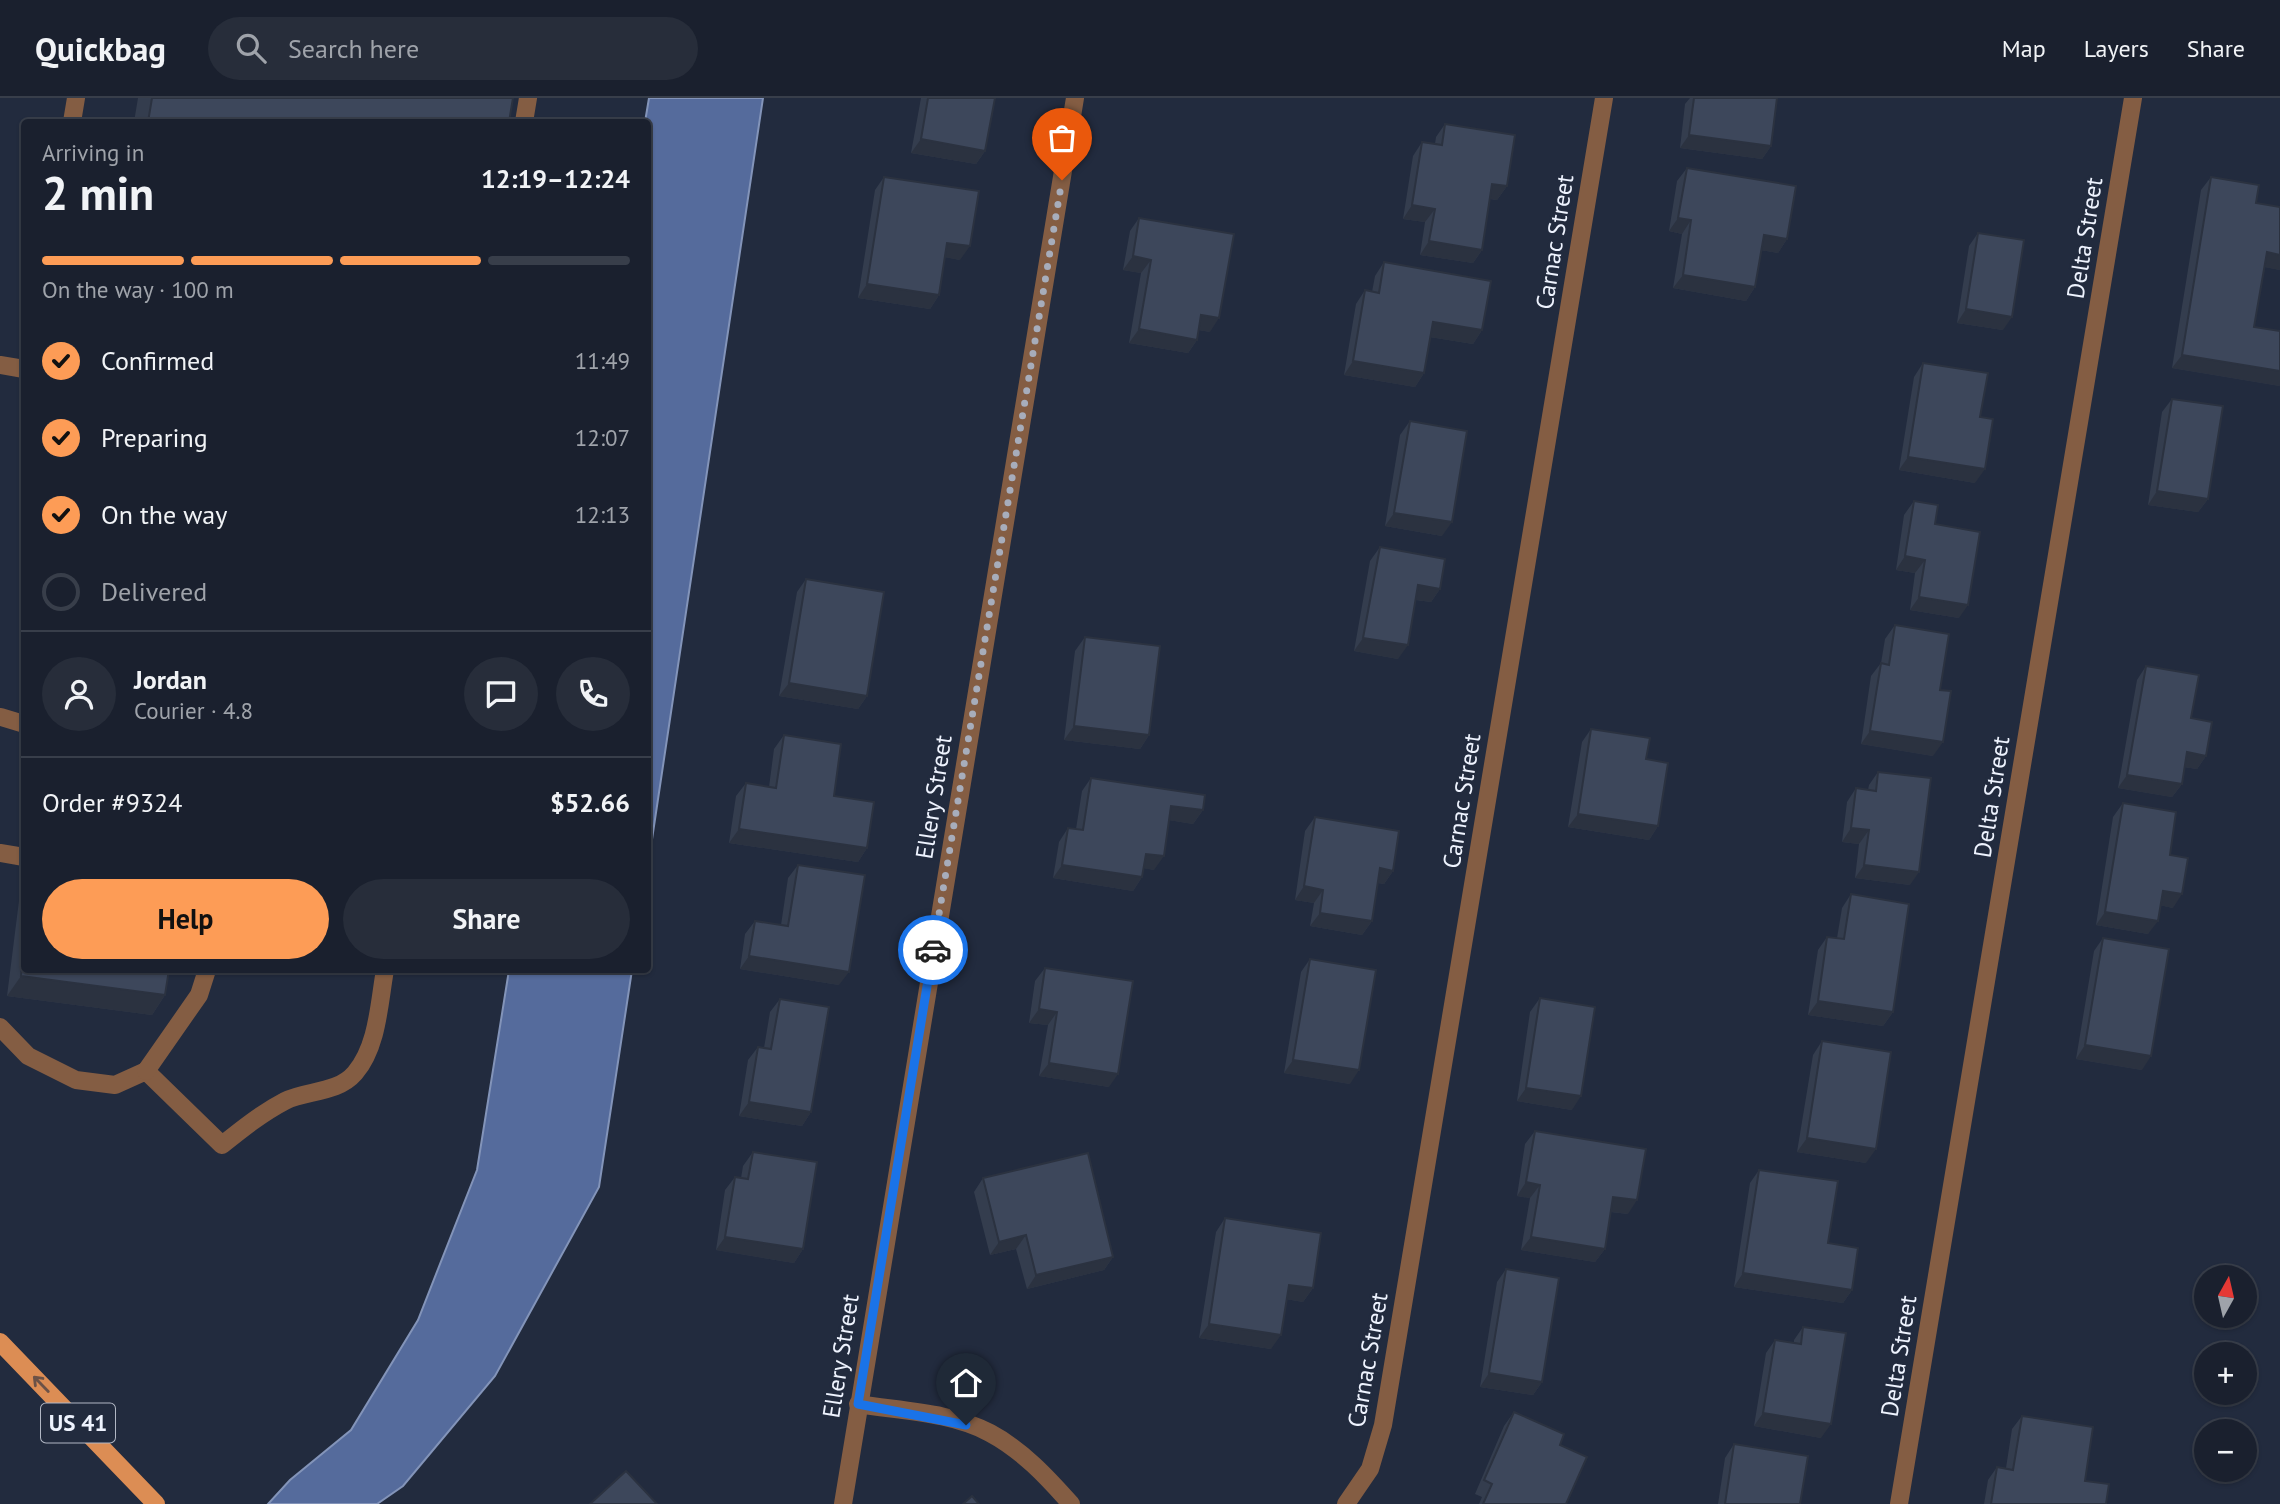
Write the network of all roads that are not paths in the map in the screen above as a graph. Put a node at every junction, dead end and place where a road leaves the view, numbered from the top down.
1 (76, 98) edge
2 (528, 98) edge
3 (1075, 98) edge
4 (1604, 98) edge
5 (2133, 98) edge
6 (72, 119) edge
7 (524, 119) edge
8 (0, 365) edge
9 (21, 368) edge
10 (0, 718) edge
11 (21, 723) edge
12 (0, 853) edge
13 (21, 856) edge
14 (206, 973) edge
15 (385, 973) edge
16 (0, 1027) edge
17 (146, 1071) junction
18 (0, 1342) edge
19 (858, 1404) junction
20 (156, 1504) edge
21 (843, 1504) edge
22 (1070, 1504) edge
23 (1346, 1504) edge
24 (1899, 1504) edge

1 - 6 street
2 - 7 street
3 - 19 street, Ellery Street
4 - 23 street, Carnac Street
5 - 24 street, Delta Street
8 - 9 street
10 - 11 street
12 - 13 street
14 - 17 street
15 - 17 street
16 - 17 street
20 -> 18 main road, US 41
19 - 21 street, Ellery Street
19 - 22 street

